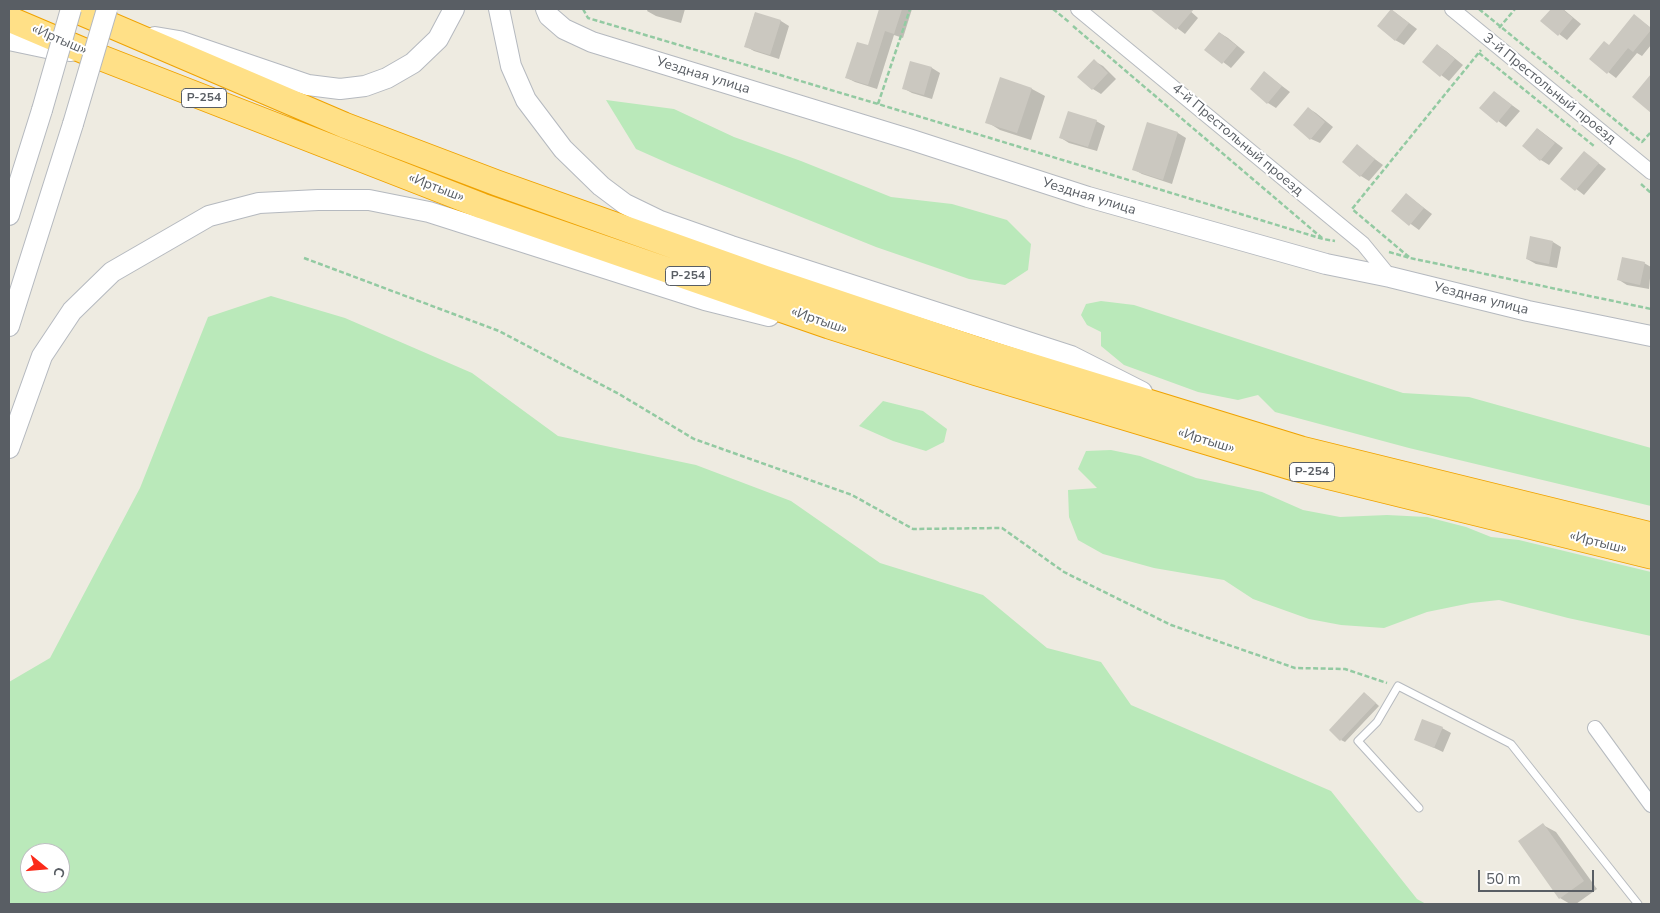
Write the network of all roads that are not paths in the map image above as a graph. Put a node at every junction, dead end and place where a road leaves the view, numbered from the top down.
1 (72, 9) edge
2 (108, 9) edge
3 (454, 9) edge
4 (499, 9) edge
5 (546, 9) edge
6 (1078, 9) edge
7 (1452, 9) edge
8 (9, 19) edge
9 (128, 32) junction
10 (9, 40) edge
11 (89, 53) junction
12 (1650, 168) edge
13 (9, 215) edge
14 (1390, 278) junction
15 (9, 326) edge
16 (830, 326) junction
17 (1651, 336) edge
18 (1181, 413) junction
19 (9, 448) edge
20 (1651, 535) edge
21 (1651, 556) edge
22 (1594, 728) dead end
23 (1650, 800) edge
24 (1419, 808) dead end
25 (1638, 904) edge

1 - 9 highway, «Иртыш» / Р-254
1 - 13 street, bridge
2 - 15 street, bridge
3 - 9 street
4 - 18 street
5 - 14 street, Уездная улица
6 - 14 street, 4-й Престольный проезд
7 - 12 street, 3-й Престольный проезд
8 - 11 highway, «Иртыш» / Р-254
9 - 18 highway, «Иртыш» / Р-254
10 - 11 street
11 - 16 highway, «Иртыш» / Р-254
14 - 17 street, Уездная улица
16 - 19 street
16 - 21 highway, «Иртыш» / Р-254
18 - 20 highway, «Иртыш» / Р-254
22 - 23 street
24 - 25 lane

